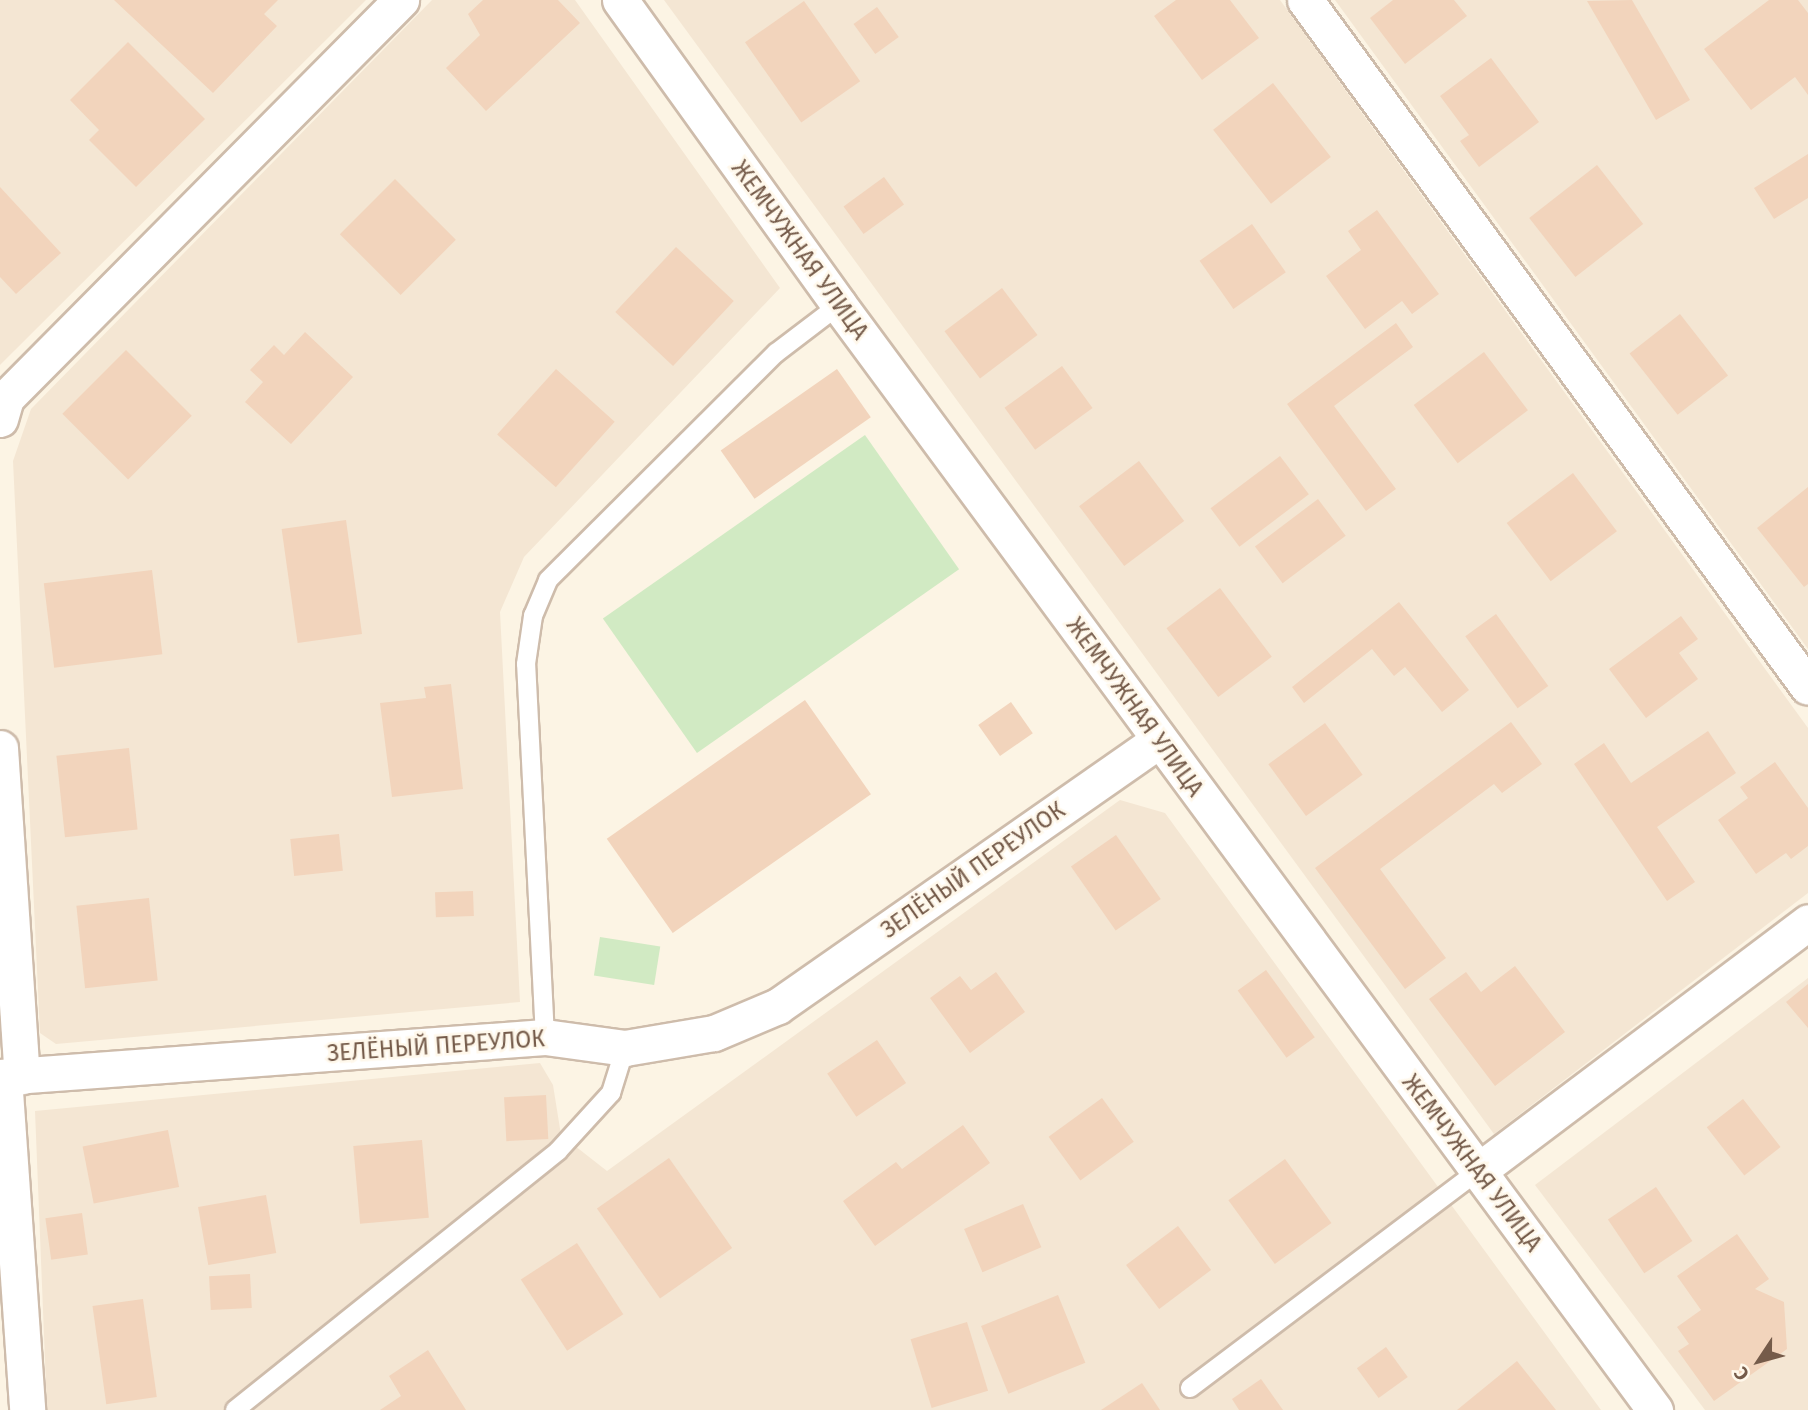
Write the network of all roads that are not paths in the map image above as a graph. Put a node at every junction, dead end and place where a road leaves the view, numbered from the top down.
1 (401, 0) edge
2 (620, 0) edge
3 (1305, 0) edge
4 (839, 305) junction
5 (0, 419) edge
6 (1808, 687) edge
7 (1159, 740) junction
8 (0, 748) edge
9 (1808, 922) edge
10 (545, 1037) junction
11 (625, 1048) junction
12 (9, 1077) edge
13 (1478, 1171) junction
14 (1190, 1388) dead end
15 (27, 1410) edge
16 (236, 1410) edge
17 (1655, 1410) edge

1 - 5 street
2 - 4 street, ЖЕМЧУЖНАЯ УЛИЦА
3 - 6 street
4 - 7 street, ЖЕМЧУЖНАЯ УЛИЦА
4 - 10 lane
7 - 11 street, ЗЕЛЁНЫЙ ПЕРЕУЛОК
7 - 13 street, ЖЕМЧУЖНАЯ УЛИЦА
8 - 12 street
9 - 13 street
10 - 11 street, ЗЕЛЁНЫЙ ПЕРЕУЛОК
10 - 12 street, ЗЕЛЁНЫЙ ПЕРЕУЛОК
11 - 16 lane
12 - 15 street
13 - 14 lane
13 - 17 street, ЖЕМЧУЖНАЯ УЛИЦА

